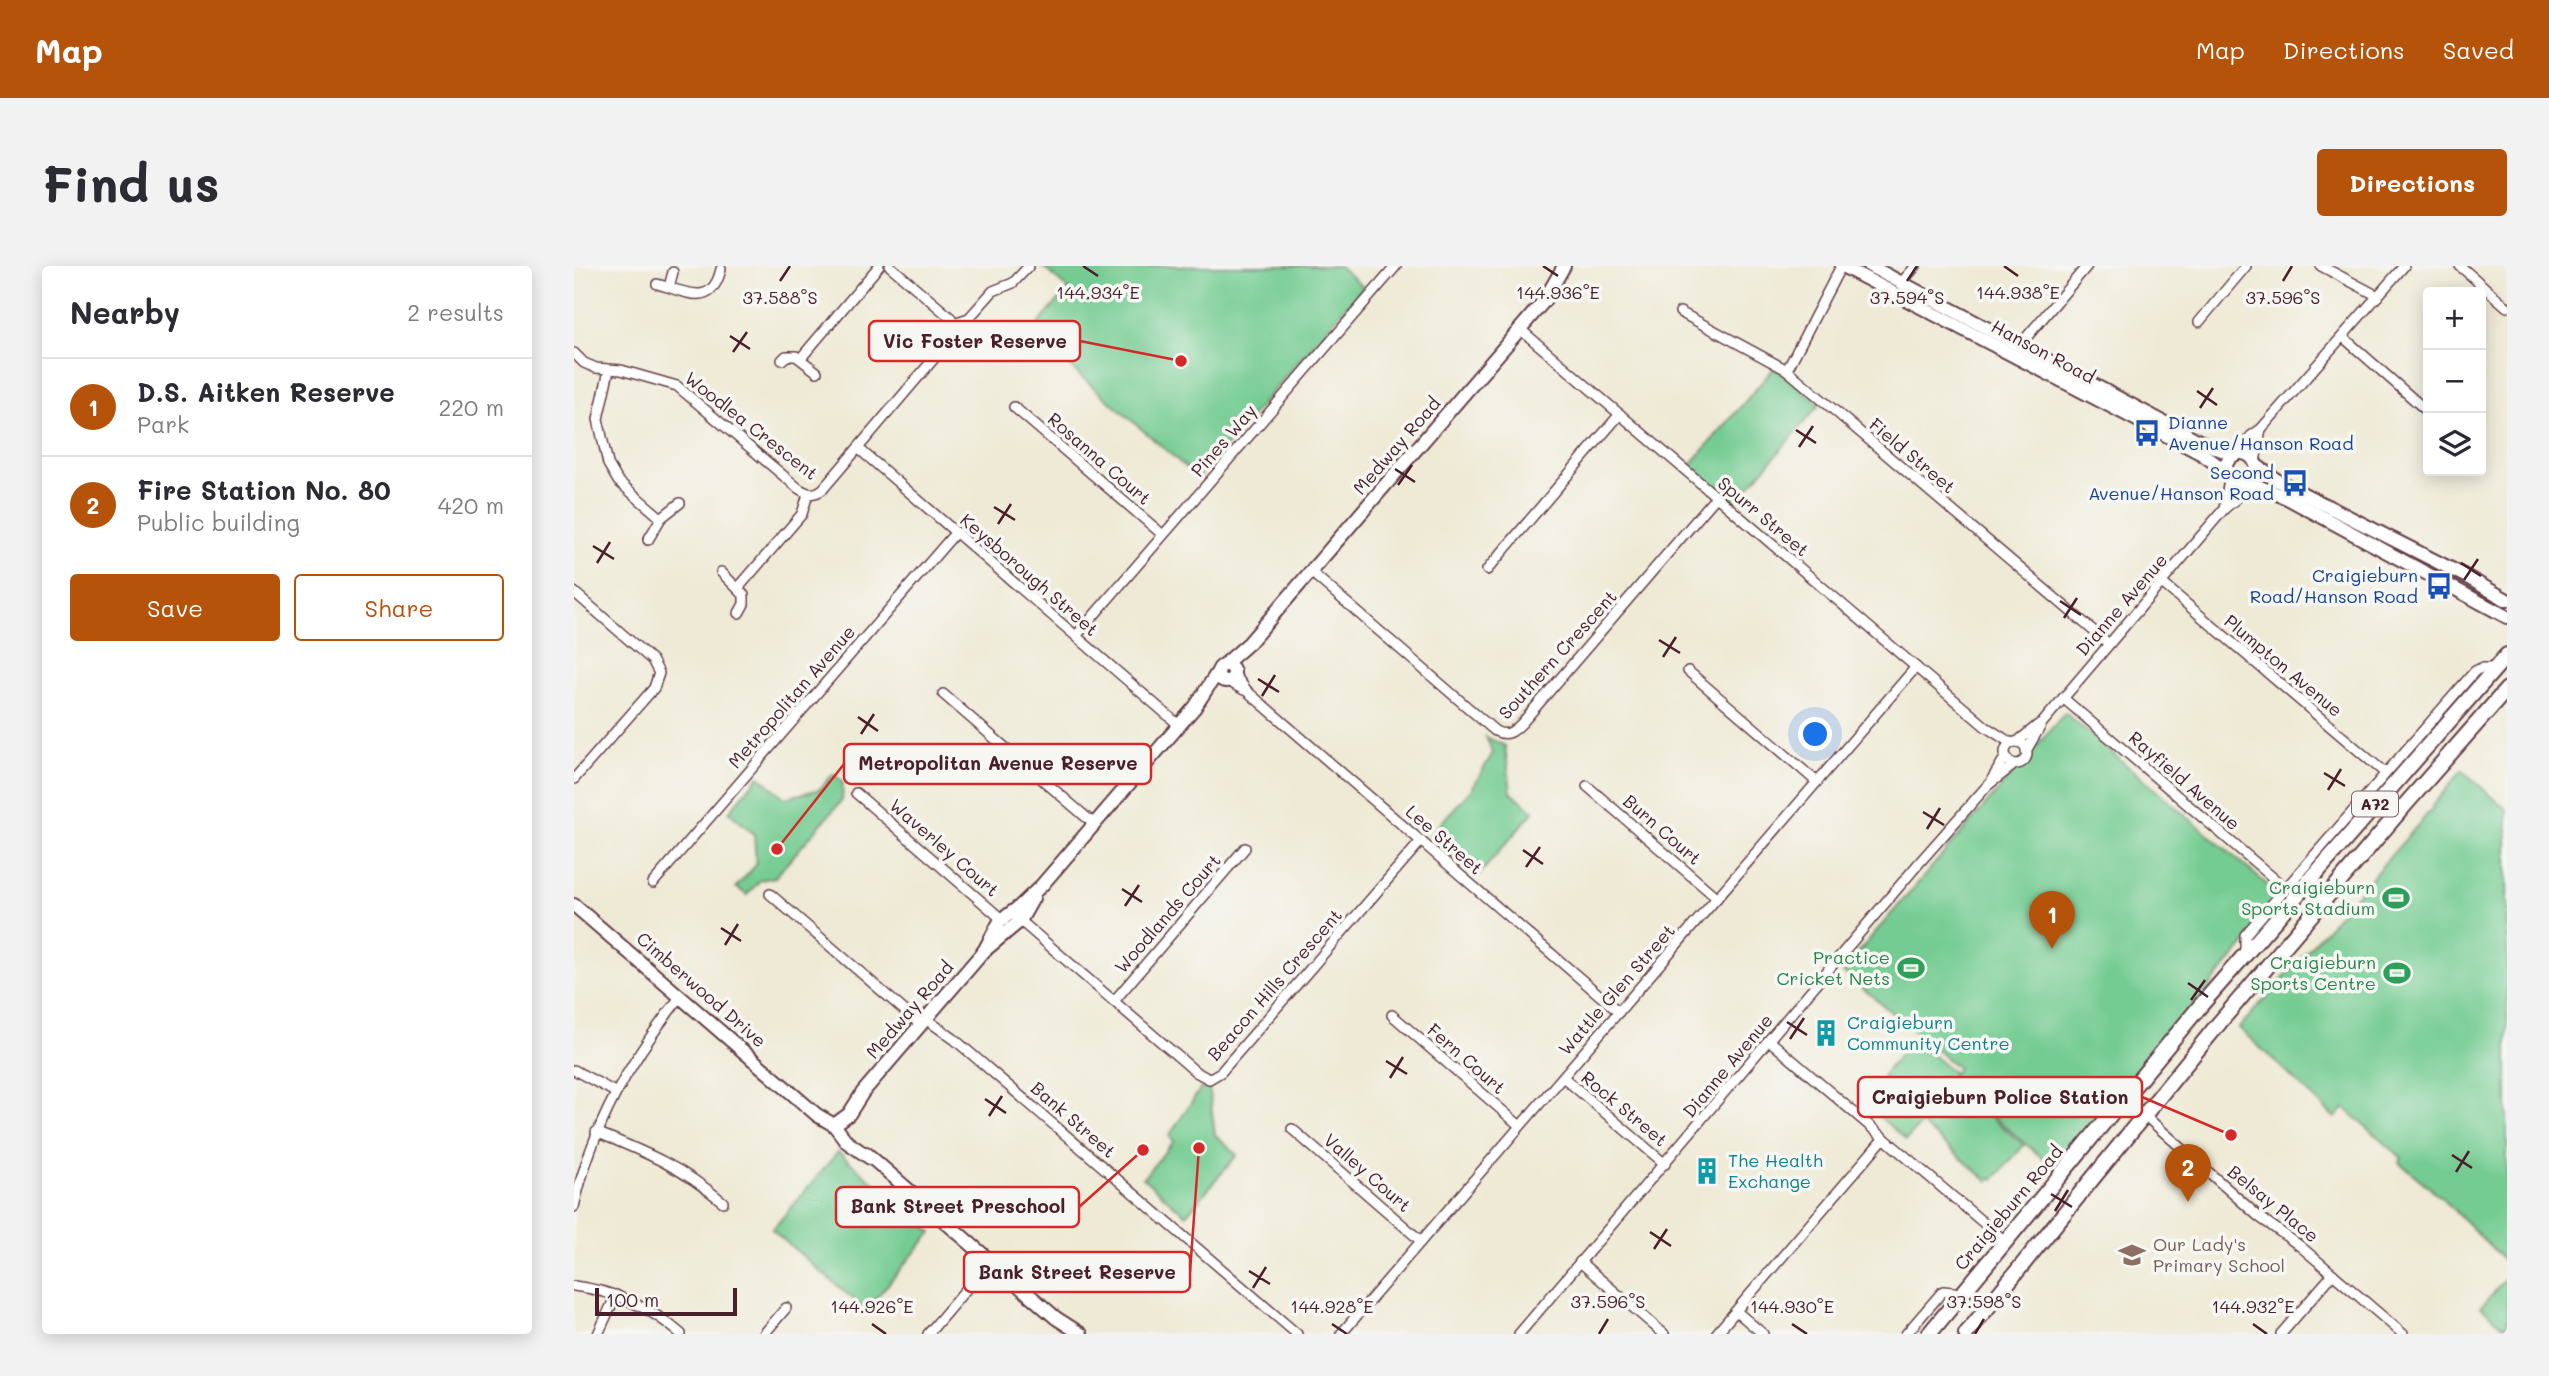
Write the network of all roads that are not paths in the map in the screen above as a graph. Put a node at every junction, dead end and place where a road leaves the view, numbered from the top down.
1 (879, 266) edge
2 (890, 266) edge
3 (1029, 266) edge
4 (1396, 266) edge
5 (1564, 266) edge
6 (1842, 266) edge
7 (1870, 266) edge
8 (1916, 266) edge
9 (2087, 266) edge
10 (2246, 266) edge
11 (2322, 266) edge
12 (2404, 266) edge
13 (2460, 266) edge
14 (723, 267) edge
15 (673, 272) dead end
16 (657, 284) dead end
17 (669, 287) junction
18 (1898, 288) junction
19 (2378, 296) junction
20 (2507, 307) edge
21 (1680, 312) dead end
22 (2199, 322) dead end
23 (954, 323) junction
24 (1520, 329) junction
25 (2343, 337) junction
26 (2020, 345) junction
27 (574, 353) edge
28 (2012, 356) junction
29 (801, 358) junction
30 (782, 360) dead end
31 (609, 370) junction
32 (1787, 370) junction
33 (817, 372) dead end
34 (1014, 407) dead end
35 (2423, 408) edge
36 (1620, 414) junction
37 (2261, 429) junction
38 (858, 448) junction
39 (2235, 454) junction
40 (2256, 463) junction
41 (2227, 475) junction
42 (2248, 482) junction
43 (808, 494) junction
44 (1716, 498) junction
45 (680, 503) dead end
46 (2224, 509) junction
47 (662, 518) junction
48 (956, 532) junction
49 (1163, 536) junction
50 (649, 540) dead end
51 (1487, 569) dead end
52 (721, 572) dead end
53 (1311, 572) junction
54 (2162, 583) junction
55 (739, 587) junction
56 (574, 592) edge
57 (2507, 600) edge
58 (739, 613) dead end
59 (2507, 617) edge
60 (1076, 636) junction
61 (2109, 644) junction
62 (2507, 655) edge
63 (1916, 667) junction
64 (2495, 668) junction
65 (1688, 671) dead end
66 (1228, 674) junction
67 (943, 694) dead end
68 (2506, 694) edge
69 (2063, 698) junction
70 (2043, 722) junction
71 (1179, 725) junction
72 (2010, 748) junction
73 (2026, 751) junction
74 (2015, 764) junction
75 (2385, 773) junction
76 (574, 779) edge
77 (1817, 782) junction
78 (1587, 786) dead end
79 (1987, 786) junction
80 (856, 793) dead end
81 (1094, 824) junction
82 (1421, 841) junction
83 (1245, 848) dead end
84 (653, 883) dead end
85 (2285, 888) junction
86 (770, 894) dead end
87 (1717, 898) junction
88 (574, 905) edge
89 (1011, 920) junction
90 (2245, 953) junction
91 (681, 996) junction
92 (1114, 1001) junction
93 (1619, 1012) junction
94 (1392, 1015) dead end
95 (926, 1019) junction
96 (1770, 1041) junction
97 (574, 1069) edge
98 (1563, 1077) junction
99 (615, 1093) junction
100 (2124, 1097) junction
101 (2142, 1120) junction
102 (837, 1121) junction
103 (1520, 1126) junction
104 (1292, 1129) dead end
105 (596, 1132) junction
106 (1884, 1138) junction
107 (1664, 1164) junction
108 (575, 1200) edge
109 (723, 1202) dead end
110 (1421, 1241) junction
111 (2006, 1242) junction
112 (990, 1261) junction
113 (1580, 1262) junction
114 (2333, 1274) junction
115 (574, 1286) edge
116 (1963, 1293) junction
117 (616, 1295) junction
118 (786, 1308) dead end
119 (1736, 1311) junction
120 (1056, 1318) junction
121 (598, 1334) edge
122 (681, 1334) edge
123 (764, 1334) edge
124 (928, 1334) edge
125 (1069, 1334) edge
126 (1081, 1334) edge
127 (1297, 1334) edge
128 (1341, 1334) edge
129 (1519, 1334) edge
130 (1664, 1334) edge
131 (1716, 1334) edge
132 (1763, 1334) edge
133 (1906, 1334) edge
134 (1929, 1334) edge
135 (1966, 1334) edge
136 (2281, 1334) edge
137 (2403, 1334) edge

1 - 29 street
2 - 23 street
3 - 23 street
4 - 49 street, Pines Way
5 - 24 street, Medway Road
6 - 18 street, Hanson Road
6 - 32 street
7 - 18 street, Hanson Road
8 - 18 street
9 - 26 street
10 - 22 street
11 - 19 street
12 - 19 street
13 - 20 street
14 - 17 street
15 - 17 street
16 - 17 street
18 - 26 street, Hanson Road
18 - 28 street, Hanson Road
19 - 25 street
21 - 32 street, Field Street
23 - 38 street, Woodlea Crescent
24 - 36 street, Spurr Street
24 - 53 street, Medway Road
25 - 35 street
25 - 37 street
26 - 28 street
26 - 39 street, Hanson Road
27 - 31 street, Woodlea Crescent
28 - 41 street, Hanson Road
29 - 30 street
29 - 33 street
31 - 43 street, Woodlea Crescent
31 - 47 street
32 - 61 street, Field Street
34 - 49 street, Rosanna Court
36 - 44 street, Spurr Street
36 - 51 street
37 - 39 street
37 - 40 street
38 - 43 street, Woodlea Crescent
38 - 48 street, Keysborough Street
39 - 40 street
39 - 41 street
40 - 42 street
40 - 57 street
41 - 42 street
41 - 46 street
42 - 46 street, Dianne Avenue
42 - 59 street
43 - 55 street
44 - 53 street, Southern Crescent
44 - 63 street, Spurr Street
45 - 47 street
46 - 54 street, Dianne Avenue
47 - 50 street
48 - 60 street, Keysborough Street
48 - 84 street, Metropolitan Avenue
49 - 60 street, Pines Way
52 - 55 street
53 - 66 street, Medway Road
54 - 61 street, Dianne Avenue
54 - 75 street, Plumpton Avenue
55 - 58 street
56 - 76 street
60 - 71 street, Keysborough Street
61 - 69 street, Dianne Avenue
62 - 64 main road, Craigieburn Road / A72
63 - 72 street, Spurr Street
63 - 77 street, Wattle Glen Street
64 - 75 street, Craigieburn Road
64 - 90 main road, Craigieburn Road / A72
65 - 77 street
66 - 71 street, Medway Road
66 - 82 street, Lee Street
67 - 81 street
68 - 101 main road, A72
69 - 70 street, Dianne Avenue
69 - 85 street, Rayfield Avenue
70 - 72 street, Dianne Avenue
70 - 73 street, Dianne Avenue
71 - 81 street, Medway Road
72 - 73 street
72 - 74 street
72 - 79 street, Dianne Avenue
73 - 74 street, Dianne Avenue
74 - 79 street, Dianne Avenue
75 - 85 street, Craigieburn Road
77 - 87 street, Wattle Glen Street
78 - 87 street, Burn Court
79 - 96 street, Dianne Avenue
80 - 89 street, Waverley Court
81 - 89 street, Medway Road
82 - 92 street, Beacon Hills Crescent
82 - 93 street, Lee Street
83 - 92 street, Woodlands Court
85 - 90 street, Craigieburn Road
86 - 95 street, Bank Street
87 - 93 street, Wattle Glen Street
88 - 91 street, Cimberwood Drive
89 - 92 street, Beacon Hills Crescent
89 - 95 street, Medway Road
90 - 100 main road, Craigieburn Road / A72
91 - 99 street
91 - 102 street, Cimberwood Drive
93 - 98 street, Wattle Glen Street
94 - 103 street, Fern Court
95 - 102 street, Medway Road
95 - 127 street, Bank Street
96 - 106 street
96 - 107 street, Dianne Avenue
97 - 99 street
98 - 103 street, Wattle Glen Street
98 - 107 street, Rock Street
99 - 105 street
100 - 101 street, Belsay Place
100 - 111 main road, Craigieburn Road / A72
101 - 114 street, Belsay Place
101 - 135 main road, A72
102 - 112 street, Cimberwood Drive
103 - 110 street, Wattle Glen Street
104 - 110 street, Valley Court
105 - 108 street
105 - 109 street
106 - 111 street
106 - 119 street
107 - 113 street, Dianne Avenue
110 - 128 street, Wattle Glen Street
111 - 116 main road, Craigieburn Road / A72
112 - 120 street, Cimberwood Drive
112 - 124 street
113 - 129 street, Dianne Avenue
113 - 130 street
114 - 136 street
114 - 137 street, Belsay Place
115 - 117 street
116 - 133 street, Craigieburn Road
116 - 134 main road, Craigieburn Road / A72
117 - 121 street
117 - 122 street
118 - 123 street
119 - 131 street
119 - 132 street
120 - 125 street, Cimberwood Drive
120 - 126 street, Cimberwood Drive

